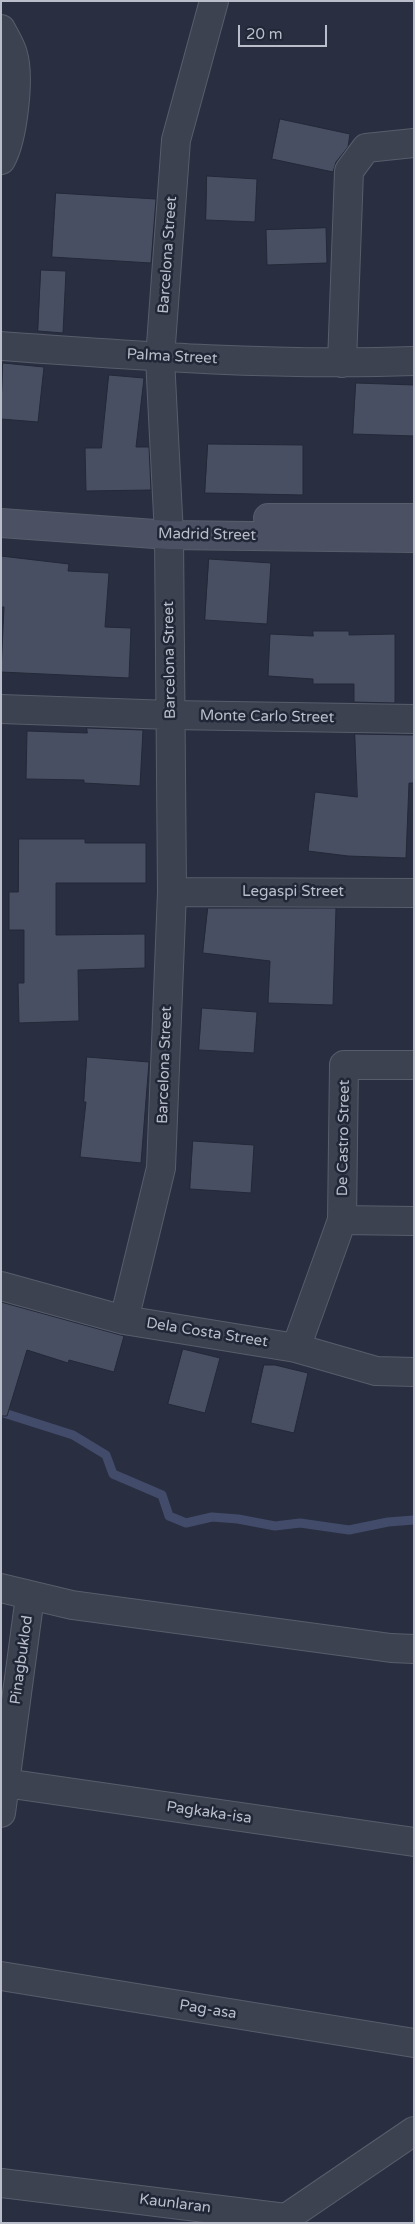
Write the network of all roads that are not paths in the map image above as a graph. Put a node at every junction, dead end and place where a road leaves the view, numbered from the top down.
1 (214, 1) edge
2 (1, 30) edge
3 (414, 143) edge
4 (1, 160) edge
5 (1, 346) edge
6 (160, 358) junction
7 (414, 361) edge
8 (342, 363) junction
9 (1, 506) edge
10 (414, 518) edge
11 (1, 523) edge
12 (168, 527) junction
13 (414, 538) edge
14 (1, 709) edge
15 (171, 715) junction
16 (414, 719) edge
17 (172, 892) junction
18 (414, 893) edge
19 (414, 1065) edge
20 (342, 1220) junction
21 (414, 1220) edge
22 (1, 1286) edge
23 (124, 1320) junction
24 (296, 1348) junction
25 (414, 1372) edge
26 (1, 1588) edge
27 (30, 1596) junction
28 (414, 1649) edge
29 (5, 1784) junction
30 (1, 1813) edge
31 (414, 1842) edge
32 (1, 1976) edge
33 (414, 2043) edge
34 (414, 2132) edge
35 (1, 2183) edge

1 - 6 street, Barcelona Street
2 - 4 street
3 - 8 street
5 - 6 street, Palma Street
6 - 8 street, Palma Street
6 - 12 street, Barcelona Street
7 - 8 street, Palma Street
9 - 12 street, Madrid Street
10 - 12 street, Madrid Street
11 - 12 street, Madrid Street
12 - 13 street, Madrid Street
12 - 15 street, Barcelona Street
14 - 15 street, Monte Carlo Street
15 - 16 street, Monte Carlo Street
15 - 17 street, Barcelona Street
17 - 18 street, Legaspi Street
17 - 23 street, Barcelona Street
19 - 20 street, De Castro Street
20 - 21 street
20 - 24 street, De Castro Street
22 - 23 street, Dela Costa Street
23 - 24 street, Dela Costa Street
24 - 25 street, Dela Costa Street
26 - 27 street
27 - 28 street
27 - 29 street, Pinagbuklod
29 - 30 street, Pinagbuklod
29 - 31 street, Pagkaka-isa
32 - 33 street, Pag-asa
34 - 35 street, Kaunlaran

